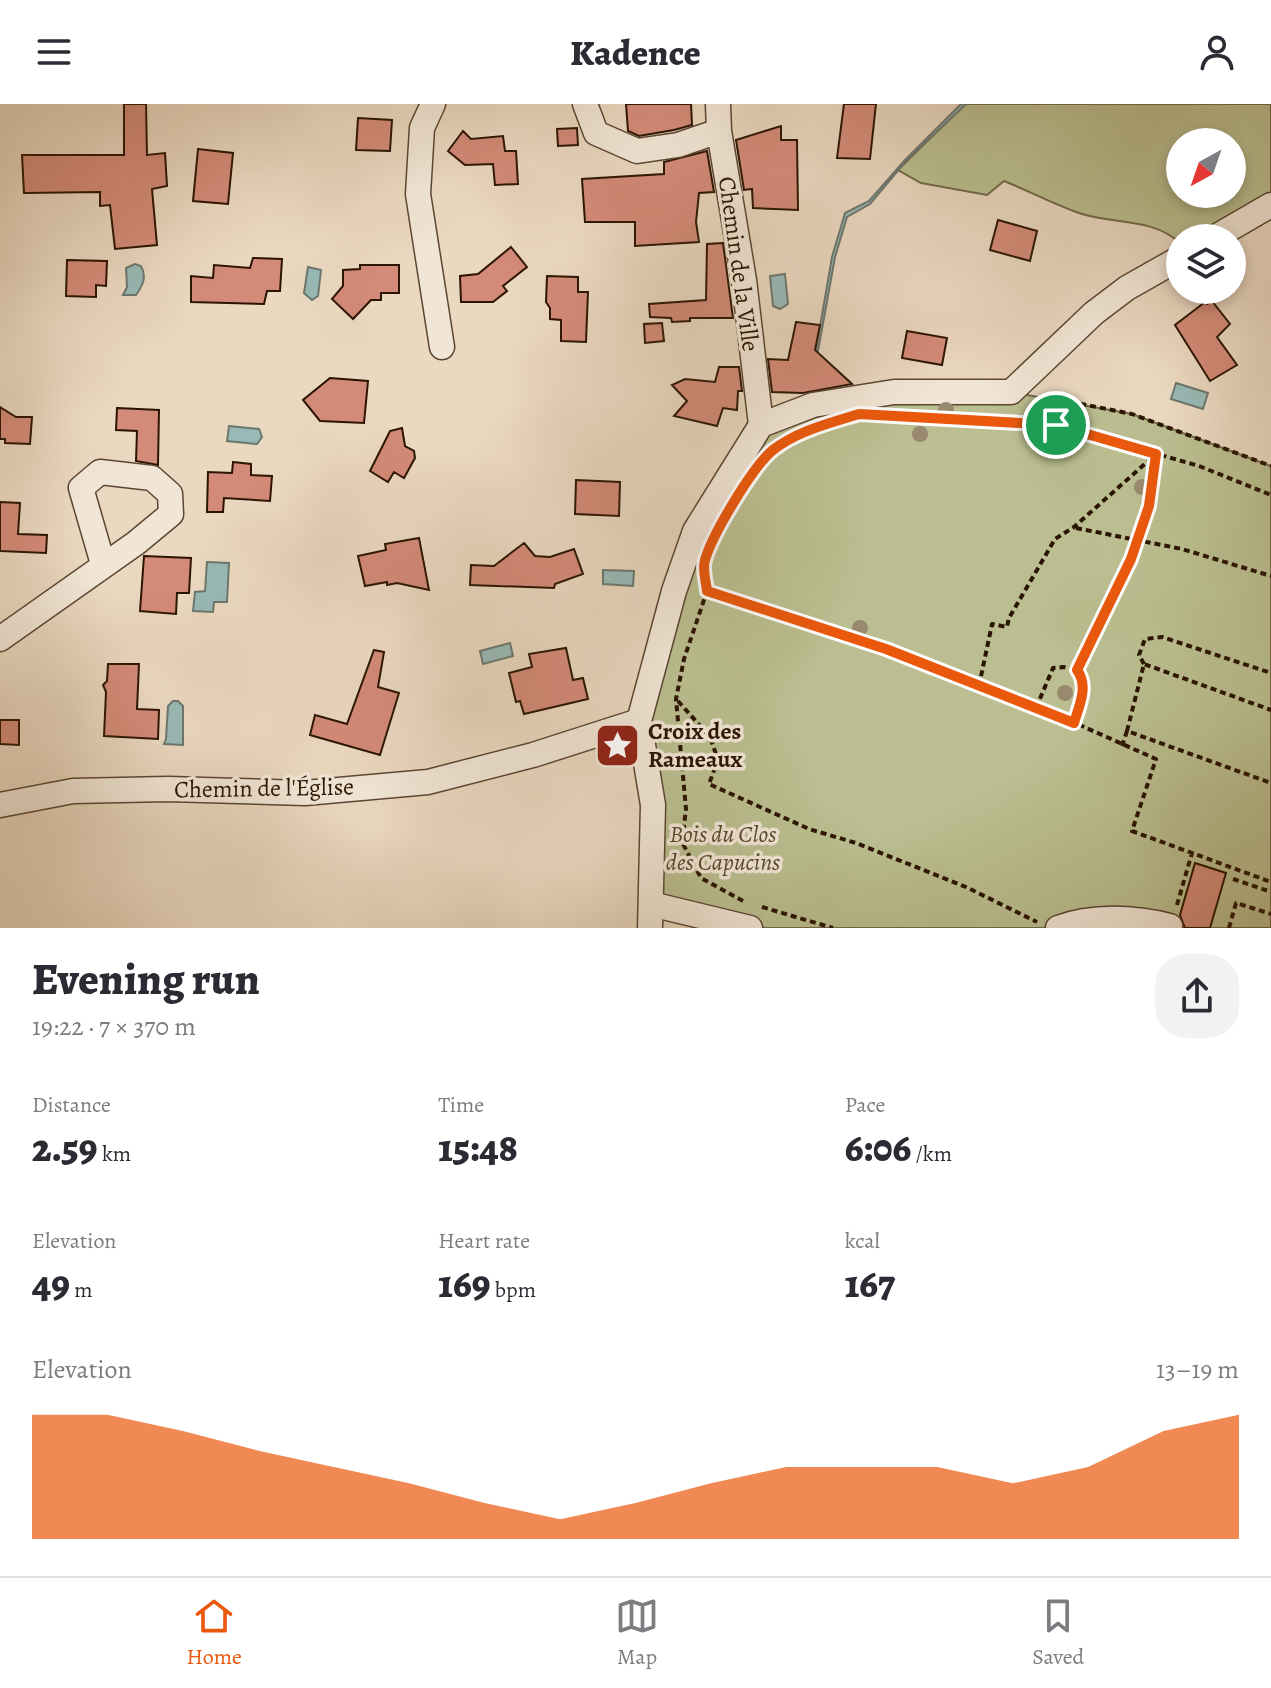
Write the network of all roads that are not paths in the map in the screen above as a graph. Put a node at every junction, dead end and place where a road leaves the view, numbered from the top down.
1 (433, 104) edge
2 (585, 104) edge
3 (718, 104) edge
4 (719, 131) junction
5 (1271, 205) edge
6 (1238, 224) edge
7 (1166, 266) edge
8 (442, 347) dead end
9 (761, 425) junction
10 (103, 564) dead end
11 (0, 639) edge
12 (639, 721) junction
13 (0, 805) edge
14 (651, 916) edge
15 (754, 917) edge
16 (1089, 924) edge
17 (1049, 926) edge
18 (1170, 926) road end

1 - 8 street
2 - 4 street
3 - 4 street, Chemin de la Ville
4 - 9 street, Chemin de la Ville
5 - 6 street
7 - 9 street
9 - 12 street
10 - 11 street
12 - 13 street, Chemin de l'Église
12 - 14 street
14 - 15 street
16 - 17 street
16 - 18 street

